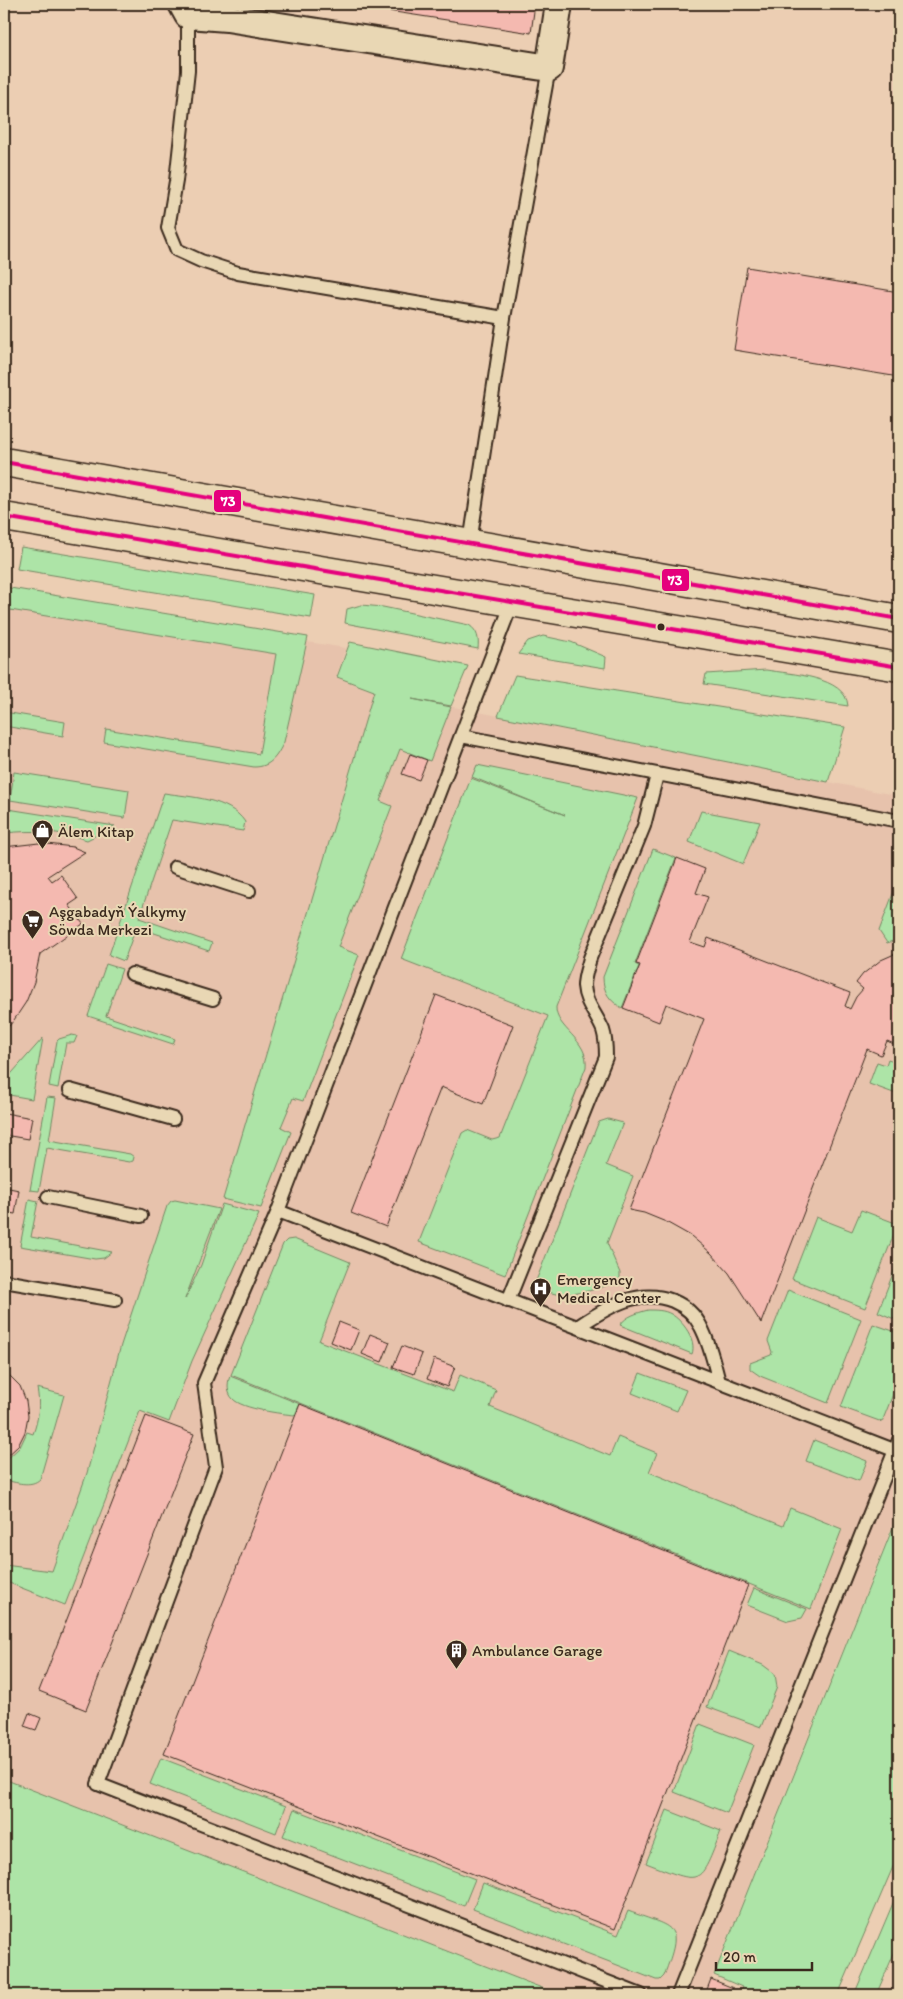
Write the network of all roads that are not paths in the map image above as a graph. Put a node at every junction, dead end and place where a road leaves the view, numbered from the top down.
1 (559, 4) edge
2 (185, 9) edge
3 (549, 68) junction
4 (504, 318) junction
5 (4, 462) edge
6 (4, 517) edge
7 (470, 543) junction
8 (512, 603) junction
9 (899, 619) edge
10 (899, 667) edge
11 (461, 736) junction
12 (658, 774) junction
13 (899, 821) edge
14 (175, 867) dead end
15 (249, 891) dead end
16 (132, 974) dead end
17 (213, 1000) dead end
18 (70, 1090) dead end
19 (173, 1119) dead end
20 (48, 1197) dead end
21 (278, 1211) junction
22 (141, 1216) dead end
23 (4, 1281) edge
24 (115, 1300) dead end
25 (508, 1301) junction
26 (577, 1327) junction
27 (719, 1382) junction
28 (898, 1448) edge
29 (641, 1995) edge
30 (678, 1995) edge

1 - 3 street
2 - 3 street
2 - 4 lane
3 - 4 lane
4 - 7 lane
5 - 7 main road
6 - 8 main road
7 - 9 main road
8 - 10 main road
8 - 11 lane
11 - 12 lane
11 - 21 lane
12 - 13 lane
12 - 25 lane
14 - 15 lane
16 - 17 lane
18 - 19 lane
20 - 22 lane
21 - 25 lane
21 - 29 lane
23 - 24 lane
25 - 26 lane
26 - 27 lane
26 - 27 lane
27 - 28 lane
28 - 30 lane

